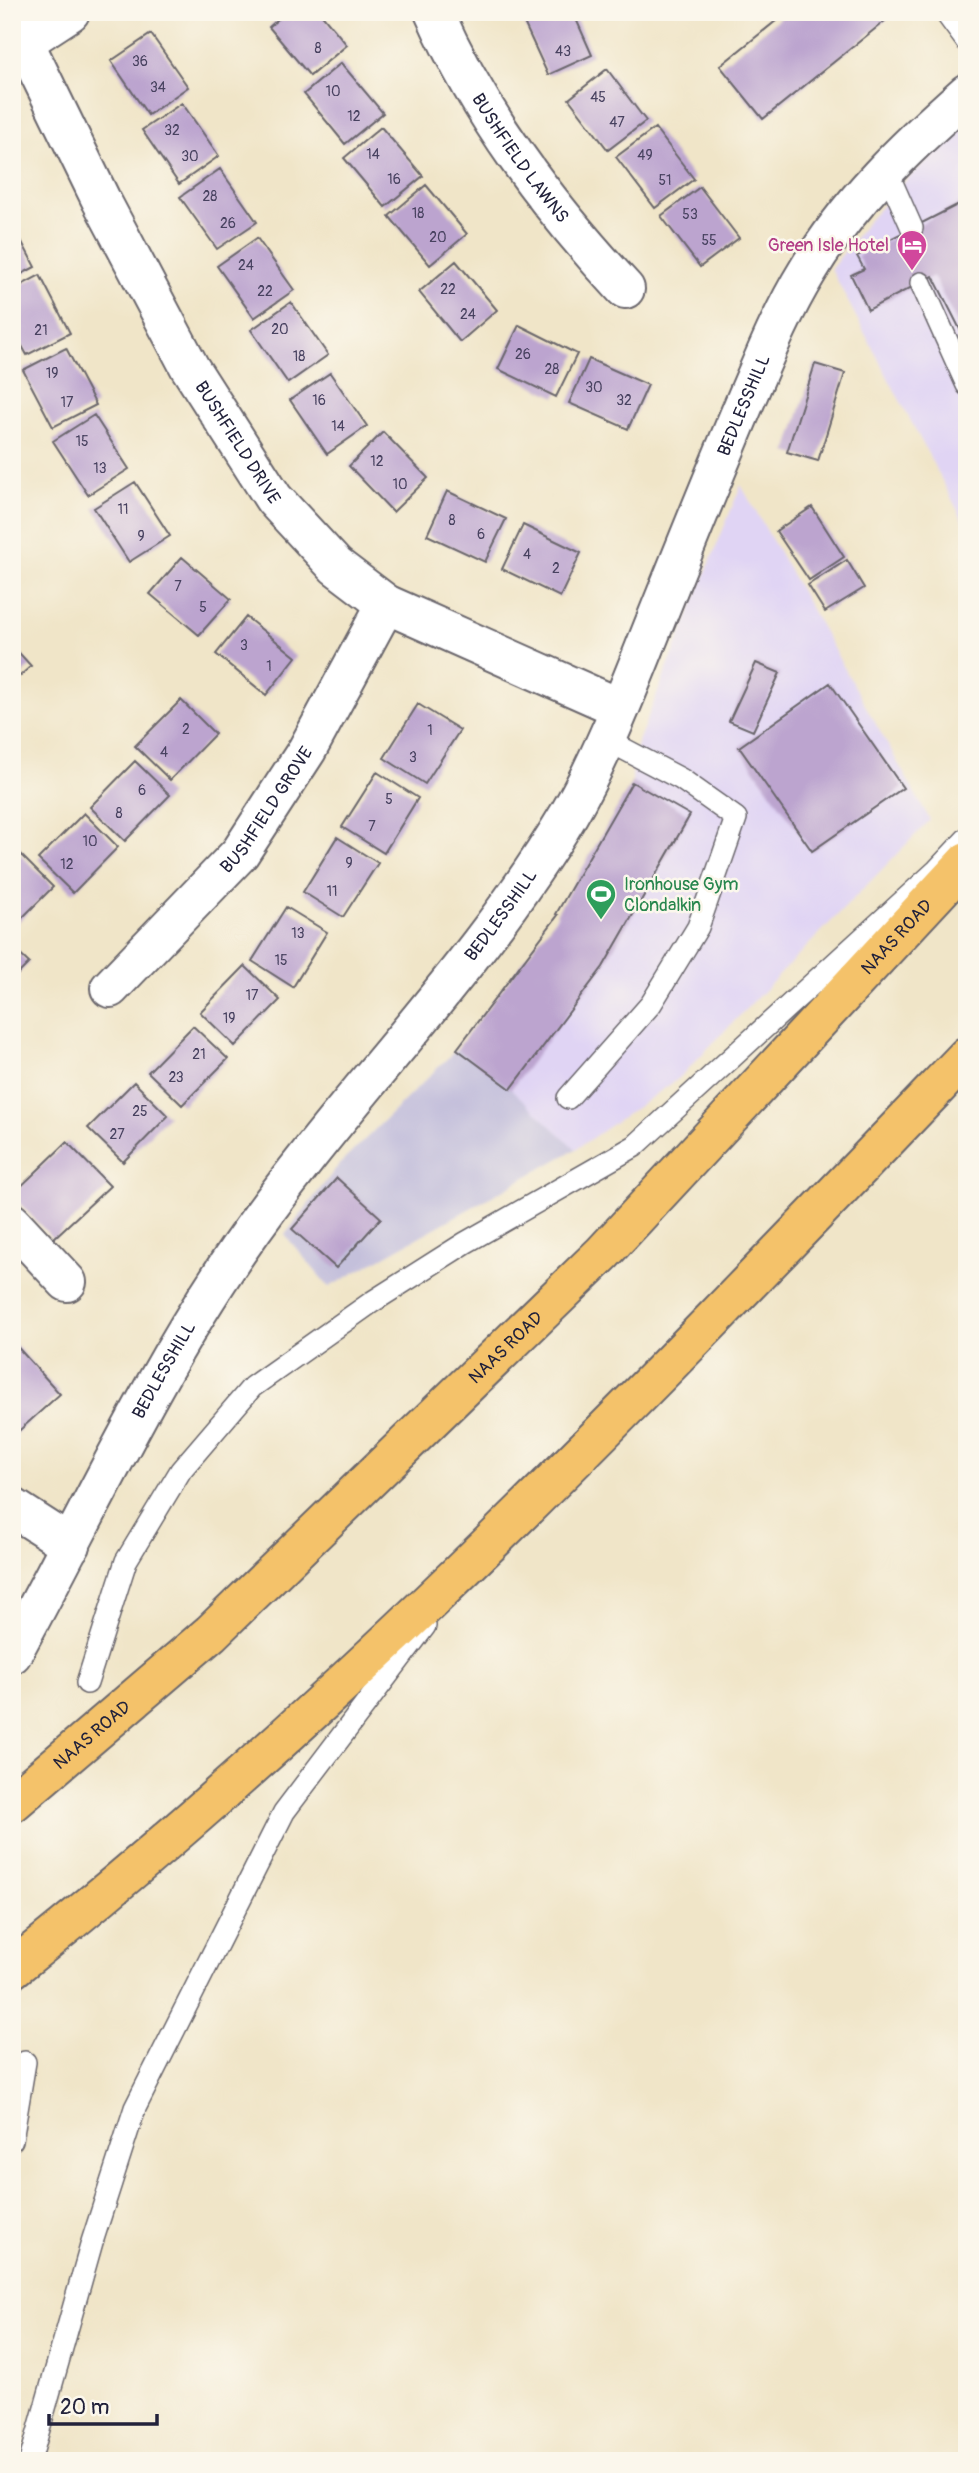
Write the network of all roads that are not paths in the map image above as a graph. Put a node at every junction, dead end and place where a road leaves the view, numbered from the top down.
1 (70, 12) edge
2 (434, 12) edge
3 (949, 18) edge
4 (18, 33) edge
5 (967, 42) edge
6 (967, 93) edge
7 (885, 167) junction
8 (912, 228) dead end
9 (921, 283) dead end
10 (625, 289) dead end
11 (967, 385) edge
12 (386, 604) junction
13 (613, 723) junction
14 (967, 838) edge
15 (967, 861) edge
16 (110, 988) dead end
17 (967, 1055) edge
18 (568, 1098) dead end
19 (12, 1223) edge
20 (67, 1282) dead end
21 (12, 1507) edge
22 (71, 1545) junction
23 (477, 1558) junction
24 (12, 1654) edge
25 (87, 1684) dead end
26 (12, 1803) edge
27 (12, 1969) edge
28 (25, 2062) dead end
29 (12, 2140) edge
30 (30, 2461) edge

1 - 4 street
2 - 10 street, BUSHFIELD LAWNS
3 - 5 lane
4 - 12 street, BUSHFIELD DRIVE
6 - 7 street, BEDLESSHILL
7 - 8 lane
7 - 13 street, BEDLESSHILL
9 - 11 lane
12 - 13 street, BUSHFIELD DRIVE
12 - 16 street, BUSHFIELD GROVE
13 - 18 lane
13 - 22 street, BEDLESSHILL
14 - 25 lane
15 - 26 highway, NAAS ROAD
17 - 23 highway
19 - 20 street
21 - 22 street
22 - 24 street, BEDLESSHILL
23 - 27 highway
23 - 30 lane
28 - 29 lane

